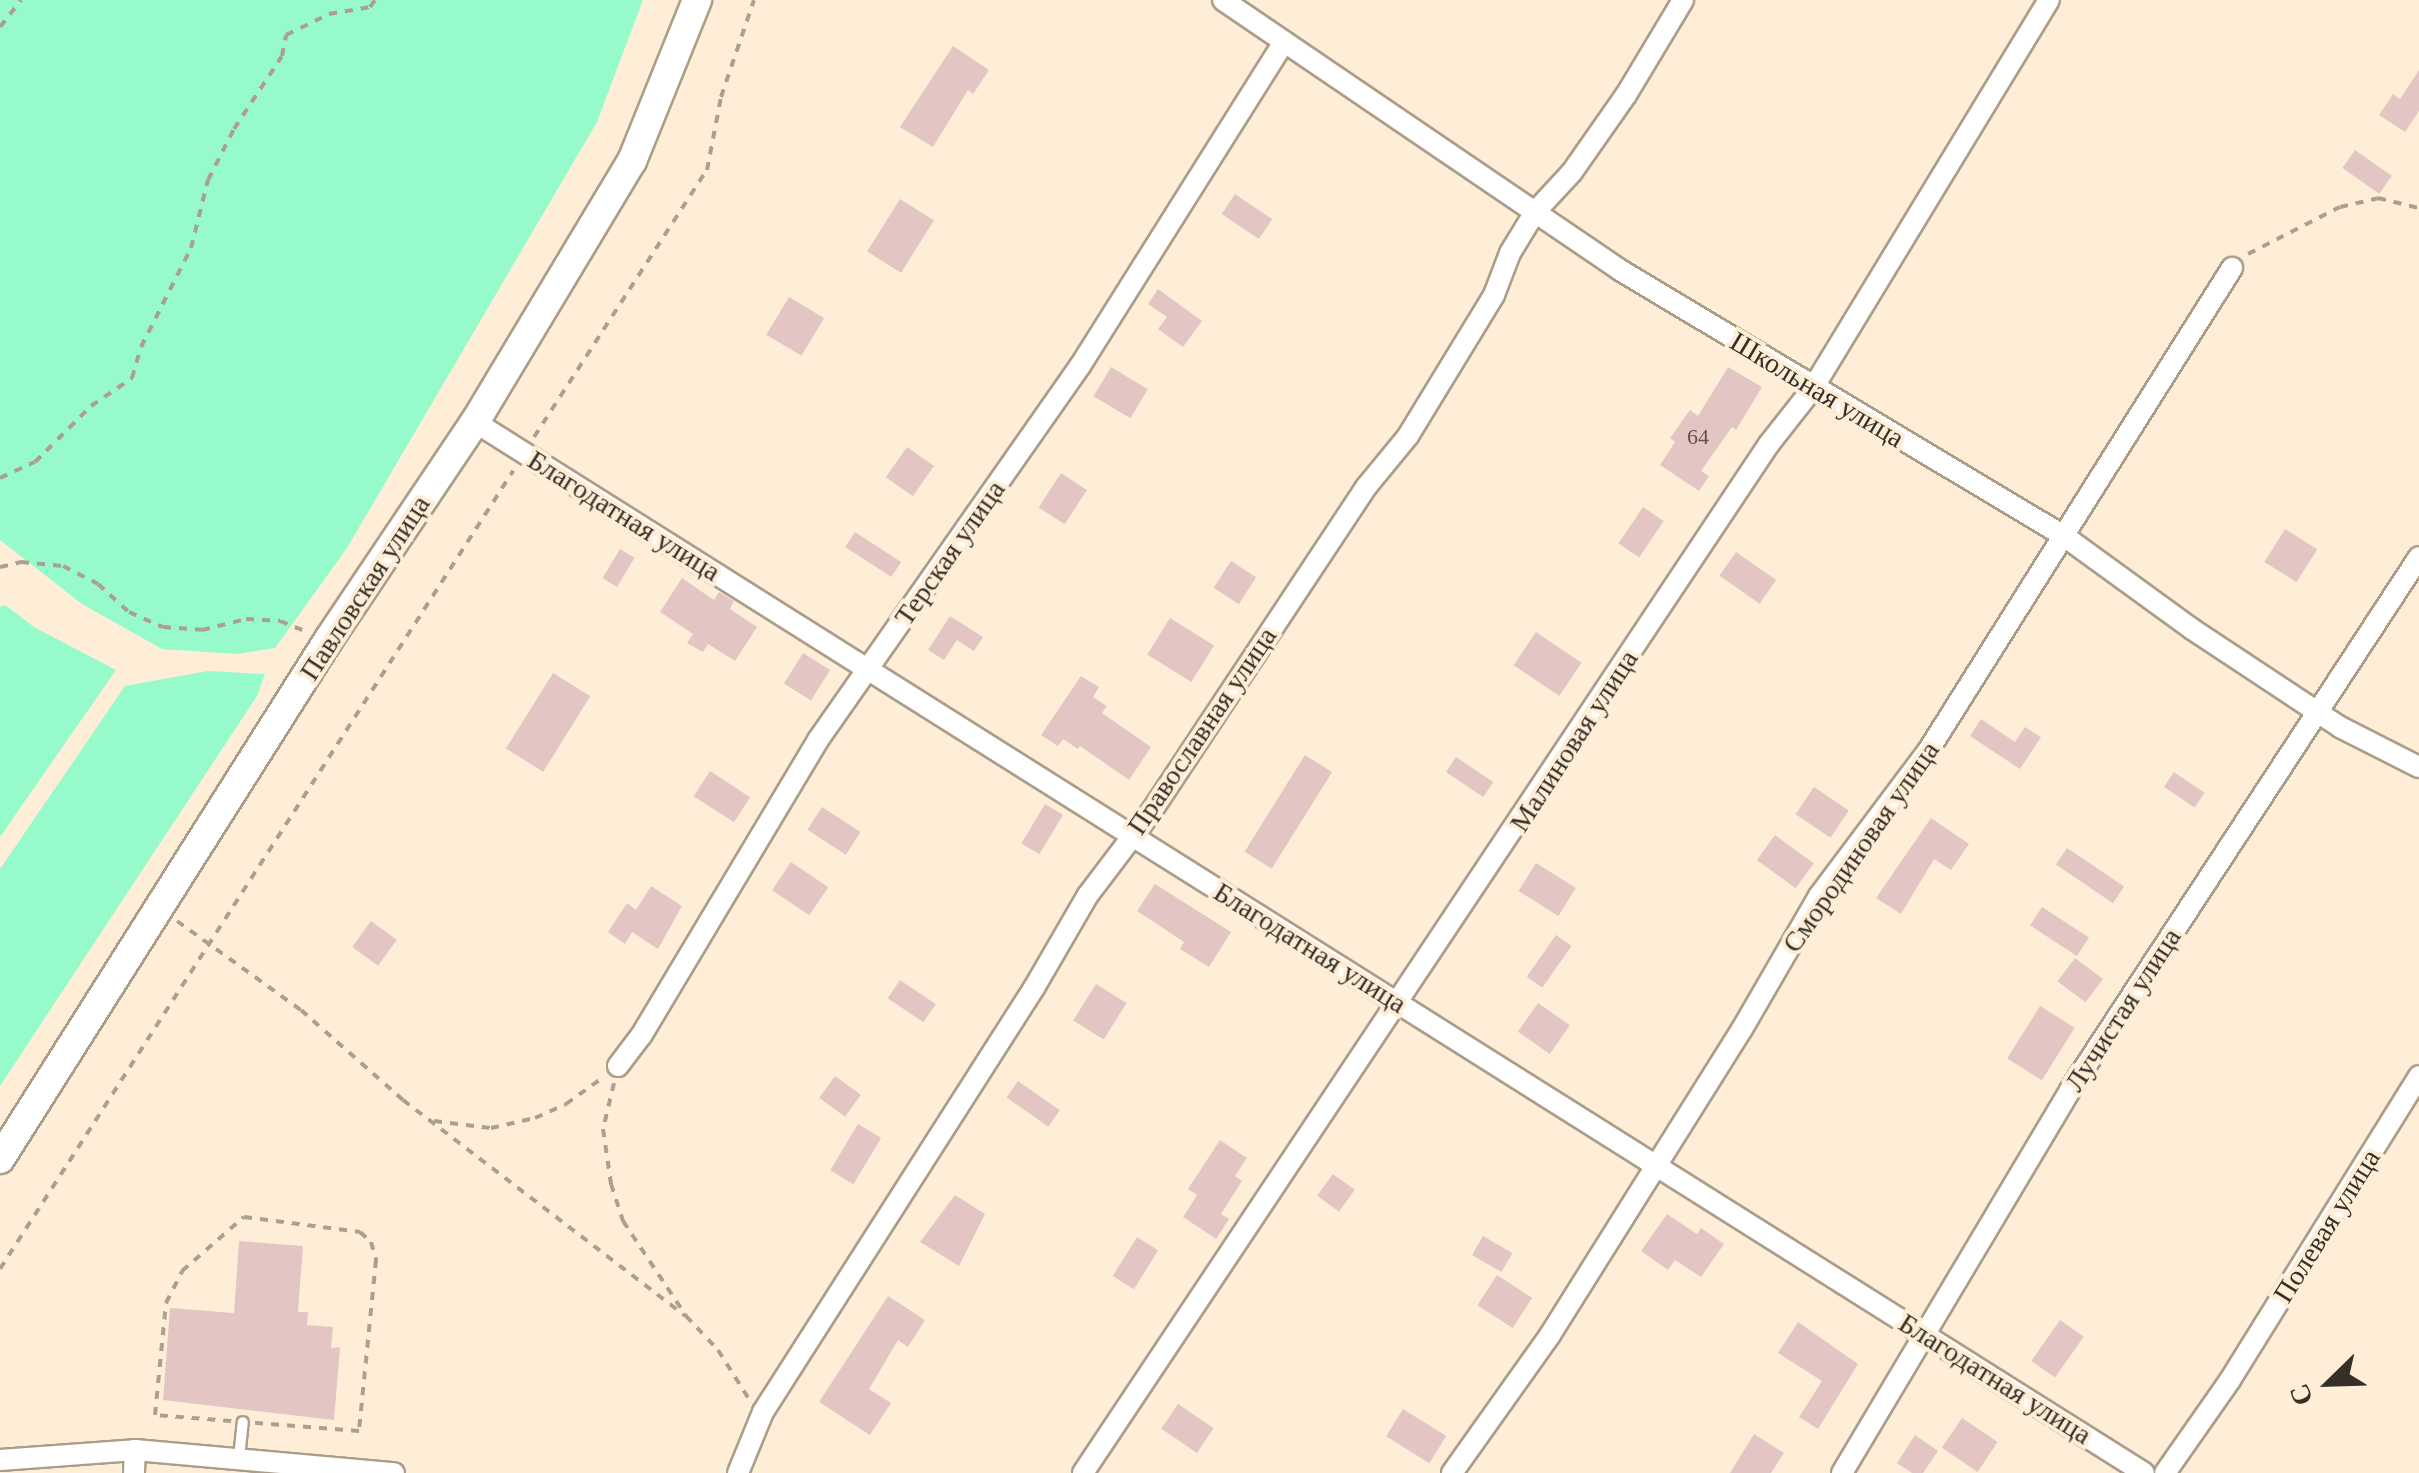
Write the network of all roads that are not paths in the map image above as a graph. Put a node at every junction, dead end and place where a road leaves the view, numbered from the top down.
1 (697, 0) edge
2 (1223, 0) edge
3 (1683, 0) edge
4 (2049, 0) edge
5 (1284, 42) junction
6 (1535, 212) junction
7 (2232, 268) road end
8 (1813, 388) junction
9 (475, 422) junction
10 (2064, 536) junction
11 (2419, 557) edge
12 (869, 670) junction
13 (2320, 711) junction
14 (2419, 767) edge
15 (1133, 836) junction
16 (1399, 1004) junction
17 (618, 1066) road end
18 (2419, 1076) edge
19 (0, 1159) edge
20 (1658, 1167) junction
21 (1927, 1336) junction
22 (243, 1422) road end
23 (135, 1450) junction
24 (239, 1458) junction
25 (0, 1460) edge
26 (134, 1473) edge
27 (394, 1473) edge
28 (738, 1473) edge
29 (1083, 1473) edge
30 (1452, 1473) edge
31 (1842, 1473) edge
32 (2144, 1473) edge
33 (2165, 1473) edge

1 - 9 street, Павловская улица
2 - 5 street, Школьная улица
3 - 6 street, Православная улица
4 - 8 street, Малиновая улица
5 - 6 street, Школьная улица
5 - 12 street, Терская улица
6 - 8 street, Школьная улица
6 - 15 street, Православная улица
7 - 10 street, Смородиновая улица
8 - 10 street, Школьная улица
8 - 16 street, Малиновая улица
9 - 12 street, Благодатная улица
9 - 19 street, Павловская улица
10 - 13 street, Школьная улица
10 - 20 street, Смородиновая улица
11 - 13 street, Лучистая улица
12 - 15 street, Благодатная улица
12 - 17 street, Терская улица
13 - 14 street, Школьная улица
13 - 21 street, Лучистая улица
15 - 16 street, Благодатная улица
15 - 28 street, Православная улица
16 - 20 street, Благодатная улица
16 - 29 street, Малиновая улица
18 - 33 street, Полевая улица
20 - 21 street, Благодатная улица
20 - 30 street, Смородиновая улица
21 - 31 street, Лучистая улица
21 - 32 street, Благодатная улица
22 - 24 lane
23 - 24 street
23 - 25 street
23 - 26 street
24 - 27 street

